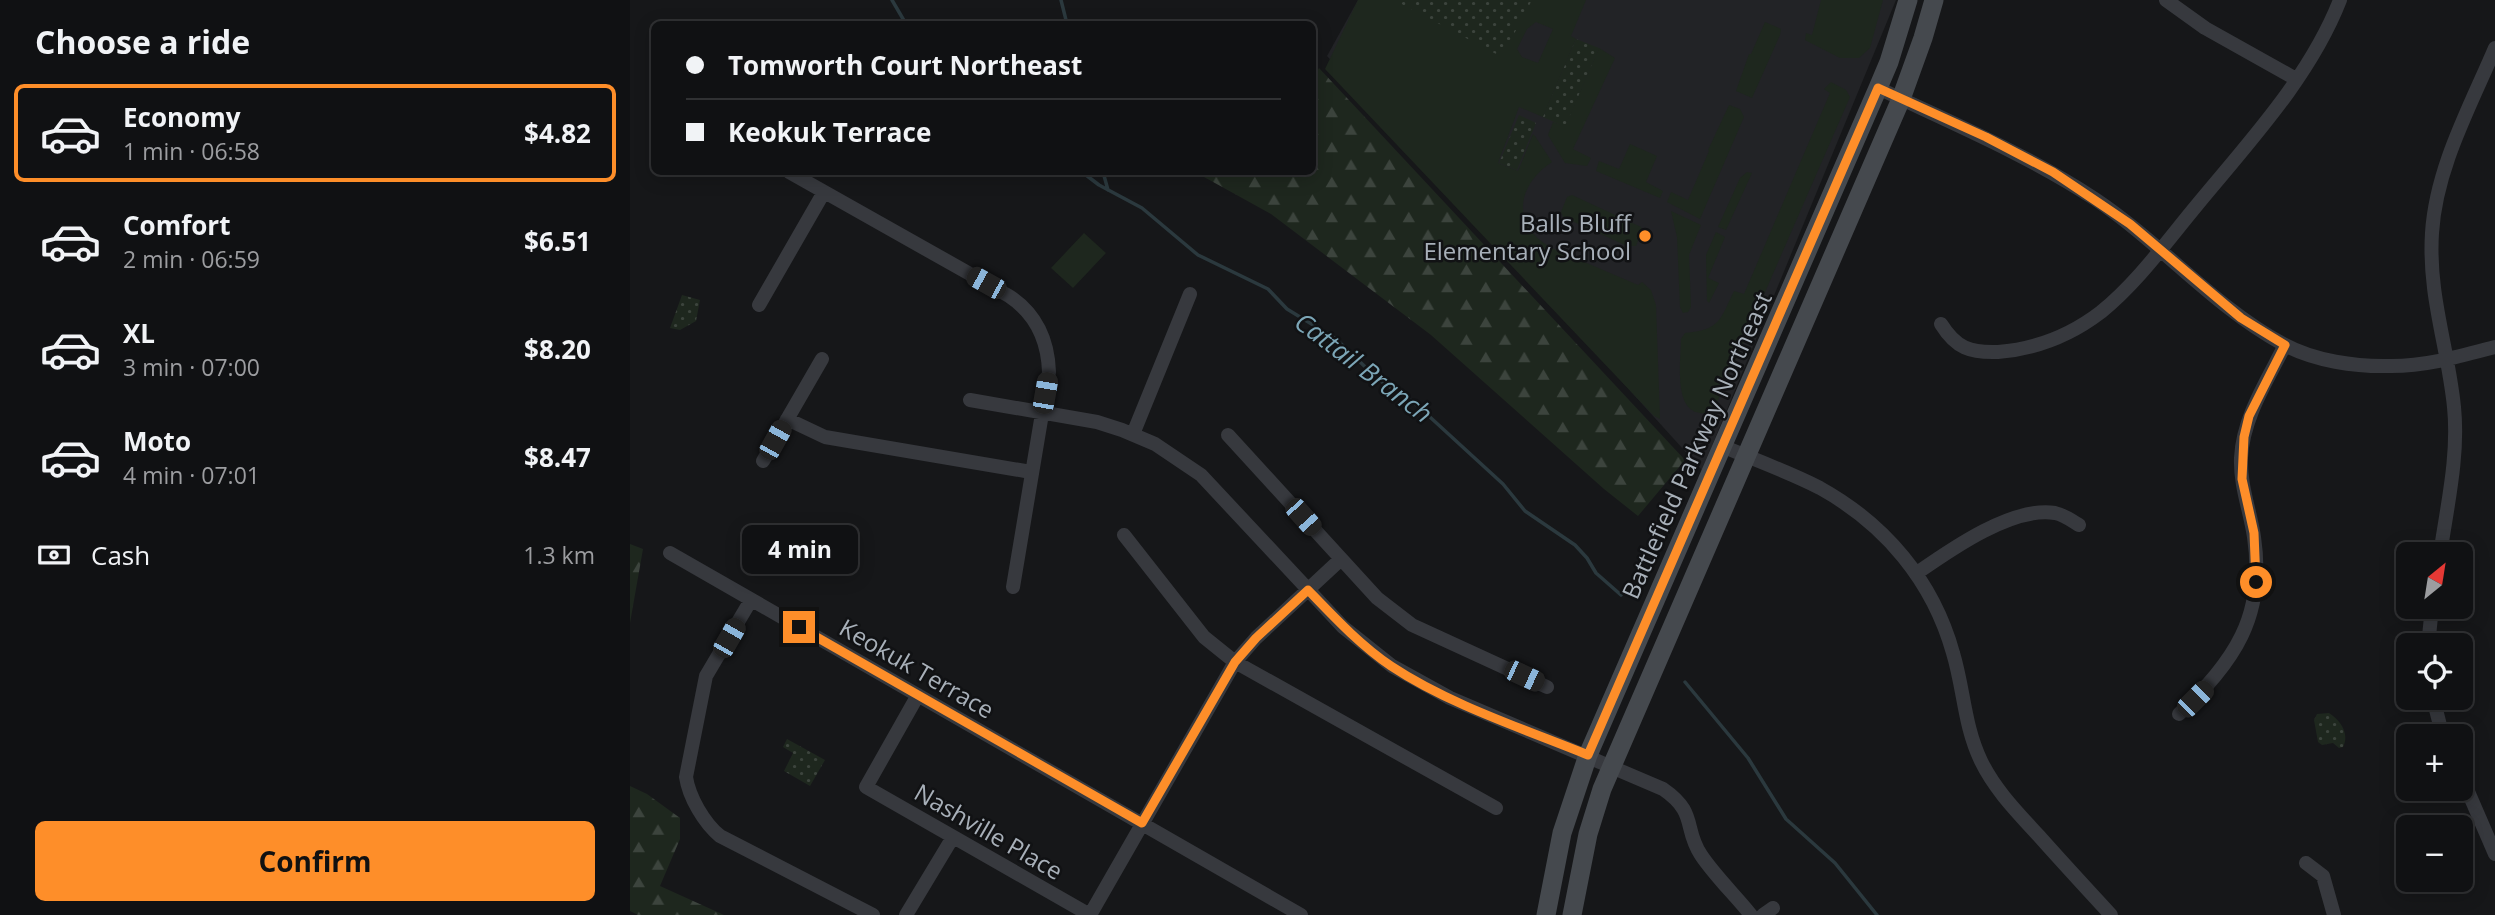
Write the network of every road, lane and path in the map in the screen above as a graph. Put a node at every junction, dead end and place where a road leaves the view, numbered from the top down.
1 (1908, 0) edge
2 (1934, 0) edge
3 (2166, 0) edge
4 (2340, 0) edge
5 (2495, 48) edge
6 (2296, 79) junction
7 (1878, 88) junction
8 (1901, 99) junction
9 (794, 175) edge
10 (824, 192) junction
11 (2161, 249) junction
12 (1190, 294) dead end
13 (760, 304) dead end
14 (1941, 324) dead end
15 (2285, 345) junction
16 (2495, 347) edge
17 (822, 359) dead end
18 (2445, 359) junction
19 (970, 400) dead end
20 (1042, 413) junction
21 (788, 419) junction
22 (1133, 434) junction
23 (1228, 435) dead end
24 (1723, 446) junction
25 (1746, 456) junction
26 (763, 461) dead end
27 (1031, 472) junction
28 (2079, 525) dead end
29 (1124, 535) dead end
30 (2442, 542) edge
31 (670, 553) dead end
32 (1341, 559) junction
33 (1917, 573) junction
34 (1013, 587) dead end
35 (1308, 590) junction
36 (751, 600) junction
37 (1235, 662) junction
38 (1546, 687) dead end
39 (918, 695) junction
40 (2179, 714) dead end
41 (1588, 755) junction
42 (1612, 766) junction
43 (2472, 801) edge
44 (1496, 808) dead end
45 (1142, 823) junction
46 (953, 837) junction
47 (2495, 854) edge
48 (2306, 863) dead end
49 (873, 915) edge
50 (906, 915) edge
51 (1090, 915) edge
52 (1301, 915) edge
53 (1546, 915) edge
54 (1572, 915) edge
55 (1751, 915) edge
56 (2111, 915) edge
57 (2334, 915) edge

1 - 7 main road, Battlefield Parkway Northeast
2 - 8 main road, Battlefield Parkway Northeast
3 - 6 street
4 - 6 street
5 - 18 street
6 - 11 street
7 - 8 street
7 - 24 main road, Battlefield Parkway Northeast
8 - 11 street
8 - 25 main road, Battlefield Parkway Northeast
9 - 10 street
10 - 13 street
10 - 20 street
11 - 14 street
11 - 15 street
12 - 22 street
15 - 18 street
15 - 40 street
16 - 18 street
17 - 21 street
18 - 30 street
19 - 20 street
20 - 22 street
20 - 27 street
21 - 26 street
21 - 27 street
22 - 35 street
23 - 32 street
24 - 25 street
24 - 41 main road, Battlefield Parkway Northeast
25 - 33 street
25 - 42 main road, Battlefield Parkway Northeast
27 - 34 street
28 - 33 street
29 - 37 street
31 - 36 street, Keokuk Terrace
32 - 35 street
32 - 38 street
33 - 56 street
35 - 37 street
35 - 41 street
36 - 39 street, Keokuk Terrace
36 - 49 street
37 - 44 street
37 - 45 street
39 - 45 street, Keokuk Terrace
39 - 46 street, Nashville Place
41 - 42 street
41 - 53 main road, Battlefield Parkway Northeast
42 - 54 main road, Battlefield Parkway Northeast
42 - 55 street
43 - 47 street
45 - 51 street
45 - 52 street, Keokuk Terrace
46 - 50 street
46 - 51 street, Nashville Place
48 - 57 street

